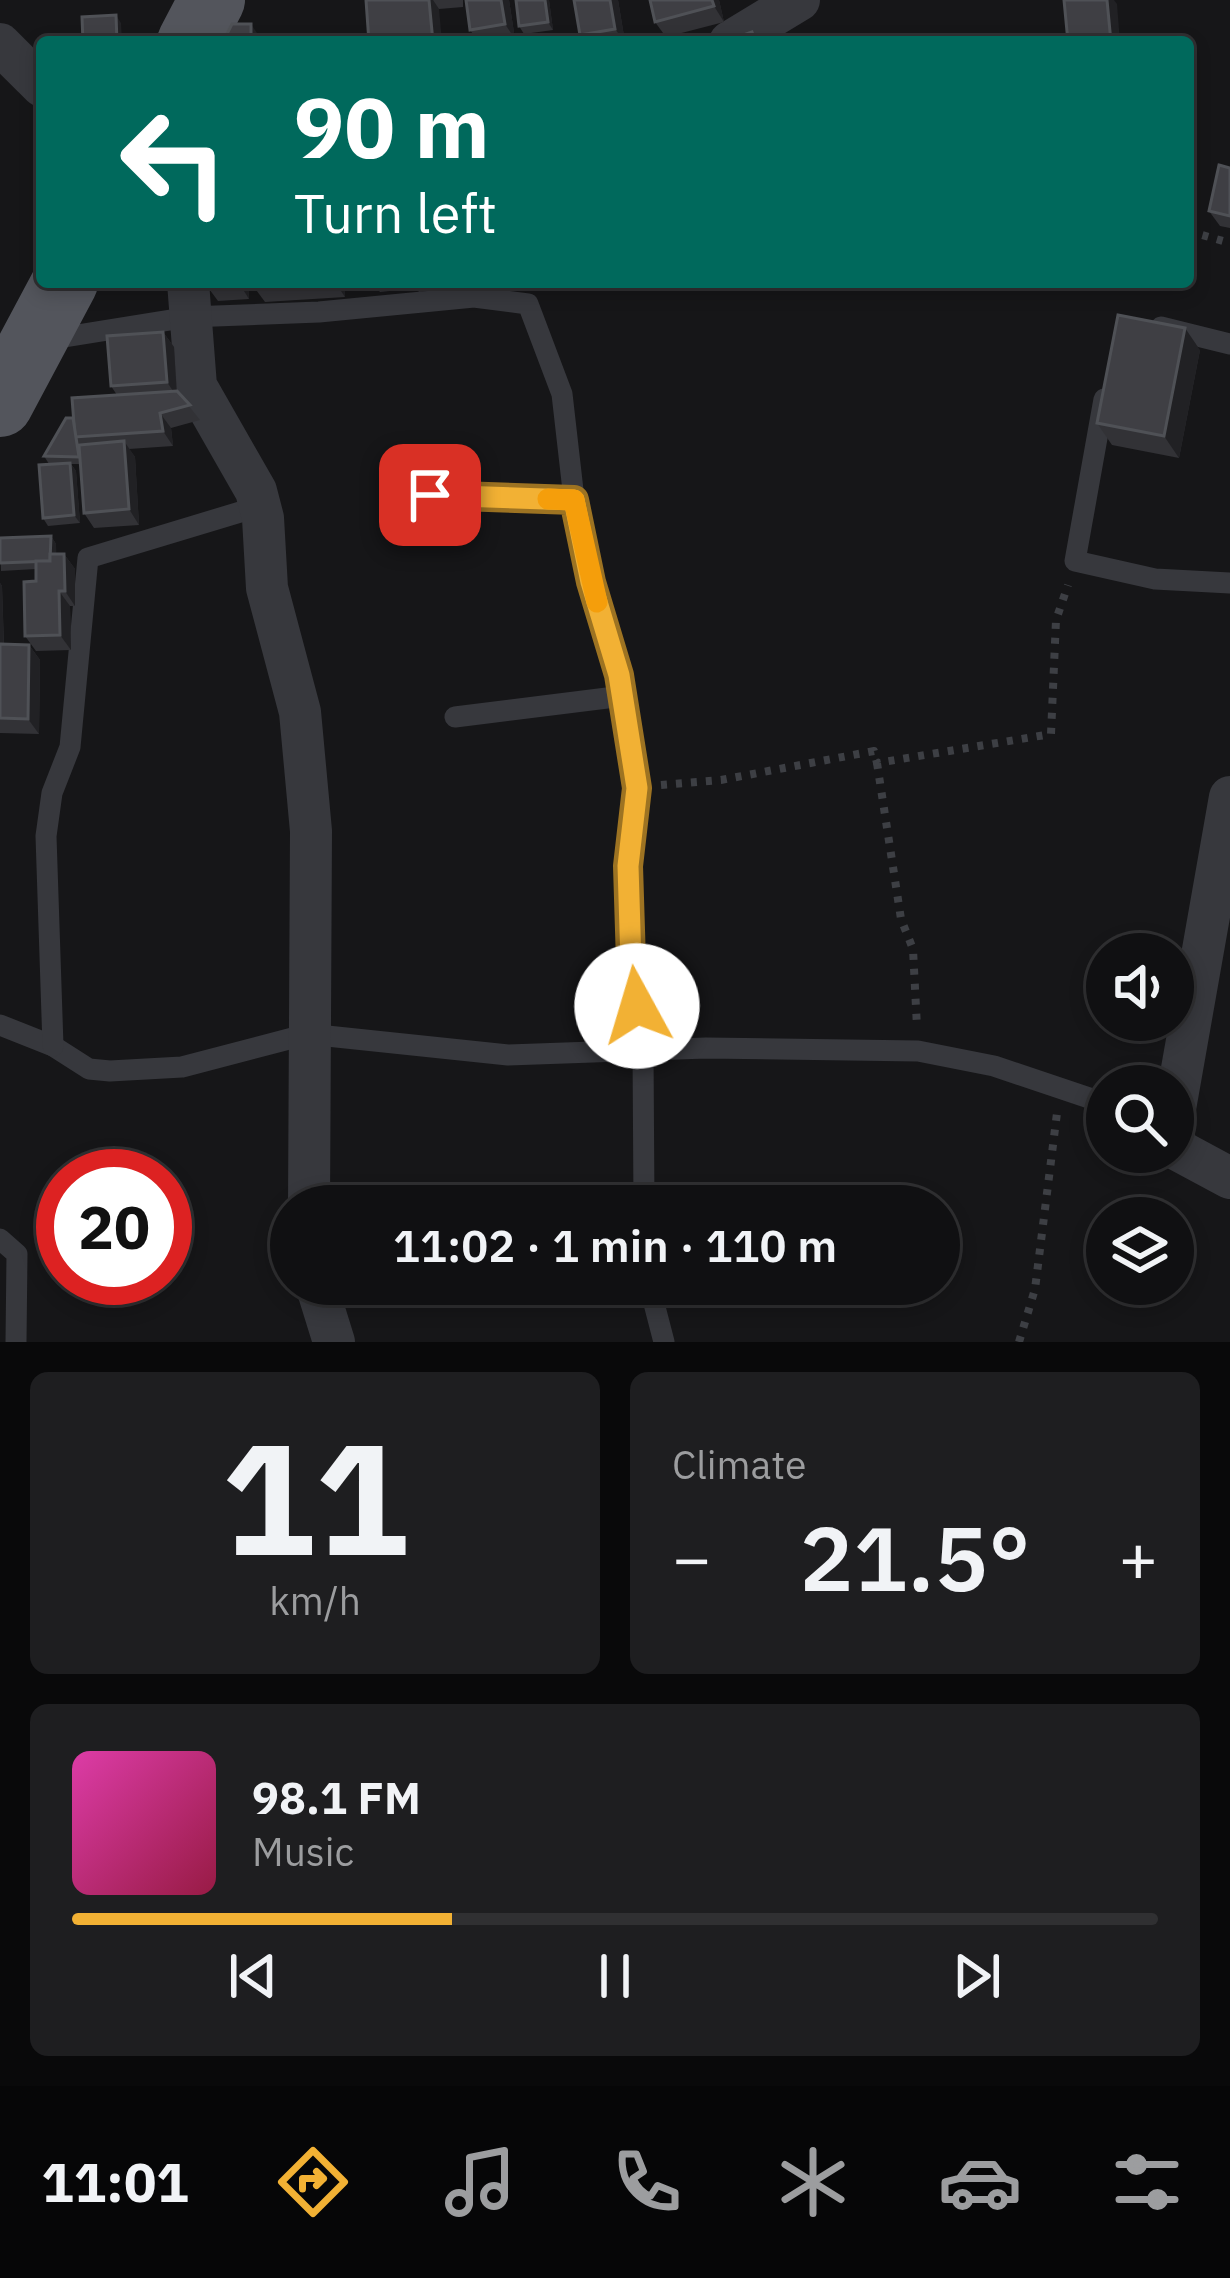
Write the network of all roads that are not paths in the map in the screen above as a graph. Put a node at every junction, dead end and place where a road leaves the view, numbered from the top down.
1 (799, 0) edge
2 (740, 36) edge
3 (0, 44) edge
4 (36, 80) edge
5 (60, 288) edge
6 (188, 300) edge
7 (1139, 322) edge
8 (1230, 344) edge
9 (16, 345) edge
10 (1106, 386) edge
11 (0, 404) edge
12 (430, 495) dead end
13 (574, 500) junction
14 (260, 506) junction
15 (1230, 583) edge
16 (622, 696) junction
17 (455, 717) dead end
18 (1230, 796) edge
19 (0, 1024) edge
20 (308, 1034) junction
21 (53, 1046) junction
22 (644, 1050) junction
23 (1186, 1065) edge
24 (1086, 1096) edge
25 (1194, 1159) edge
26 (1230, 1178) edge
27 (309, 1185) edge
28 (644, 1185) edge
29 (0, 1239) edge
30 (323, 1305) edge
31 (654, 1305) edge
32 (16, 1342) edge
33 (334, 1342) edge
34 (664, 1342) edge

1 - 2 street
3 - 4 street
5 - 9 main road
6 - 9 lane
6 - 13 lane
6 - 14 street
7 - 8 lane
9 - 11 main road
10 - 15 lane
12 - 13 lane
13 - 16 lane
14 - 20 street
14 - 21 lane
16 - 17 lane
16 - 22 lane
18 - 23 street
19 - 21 lane
20 - 21 lane
20 - 22 lane
20 - 27 street
22 - 24 lane
22 - 28 lane
25 - 26 street
29 - 32 lane
30 - 33 street
31 - 34 lane

